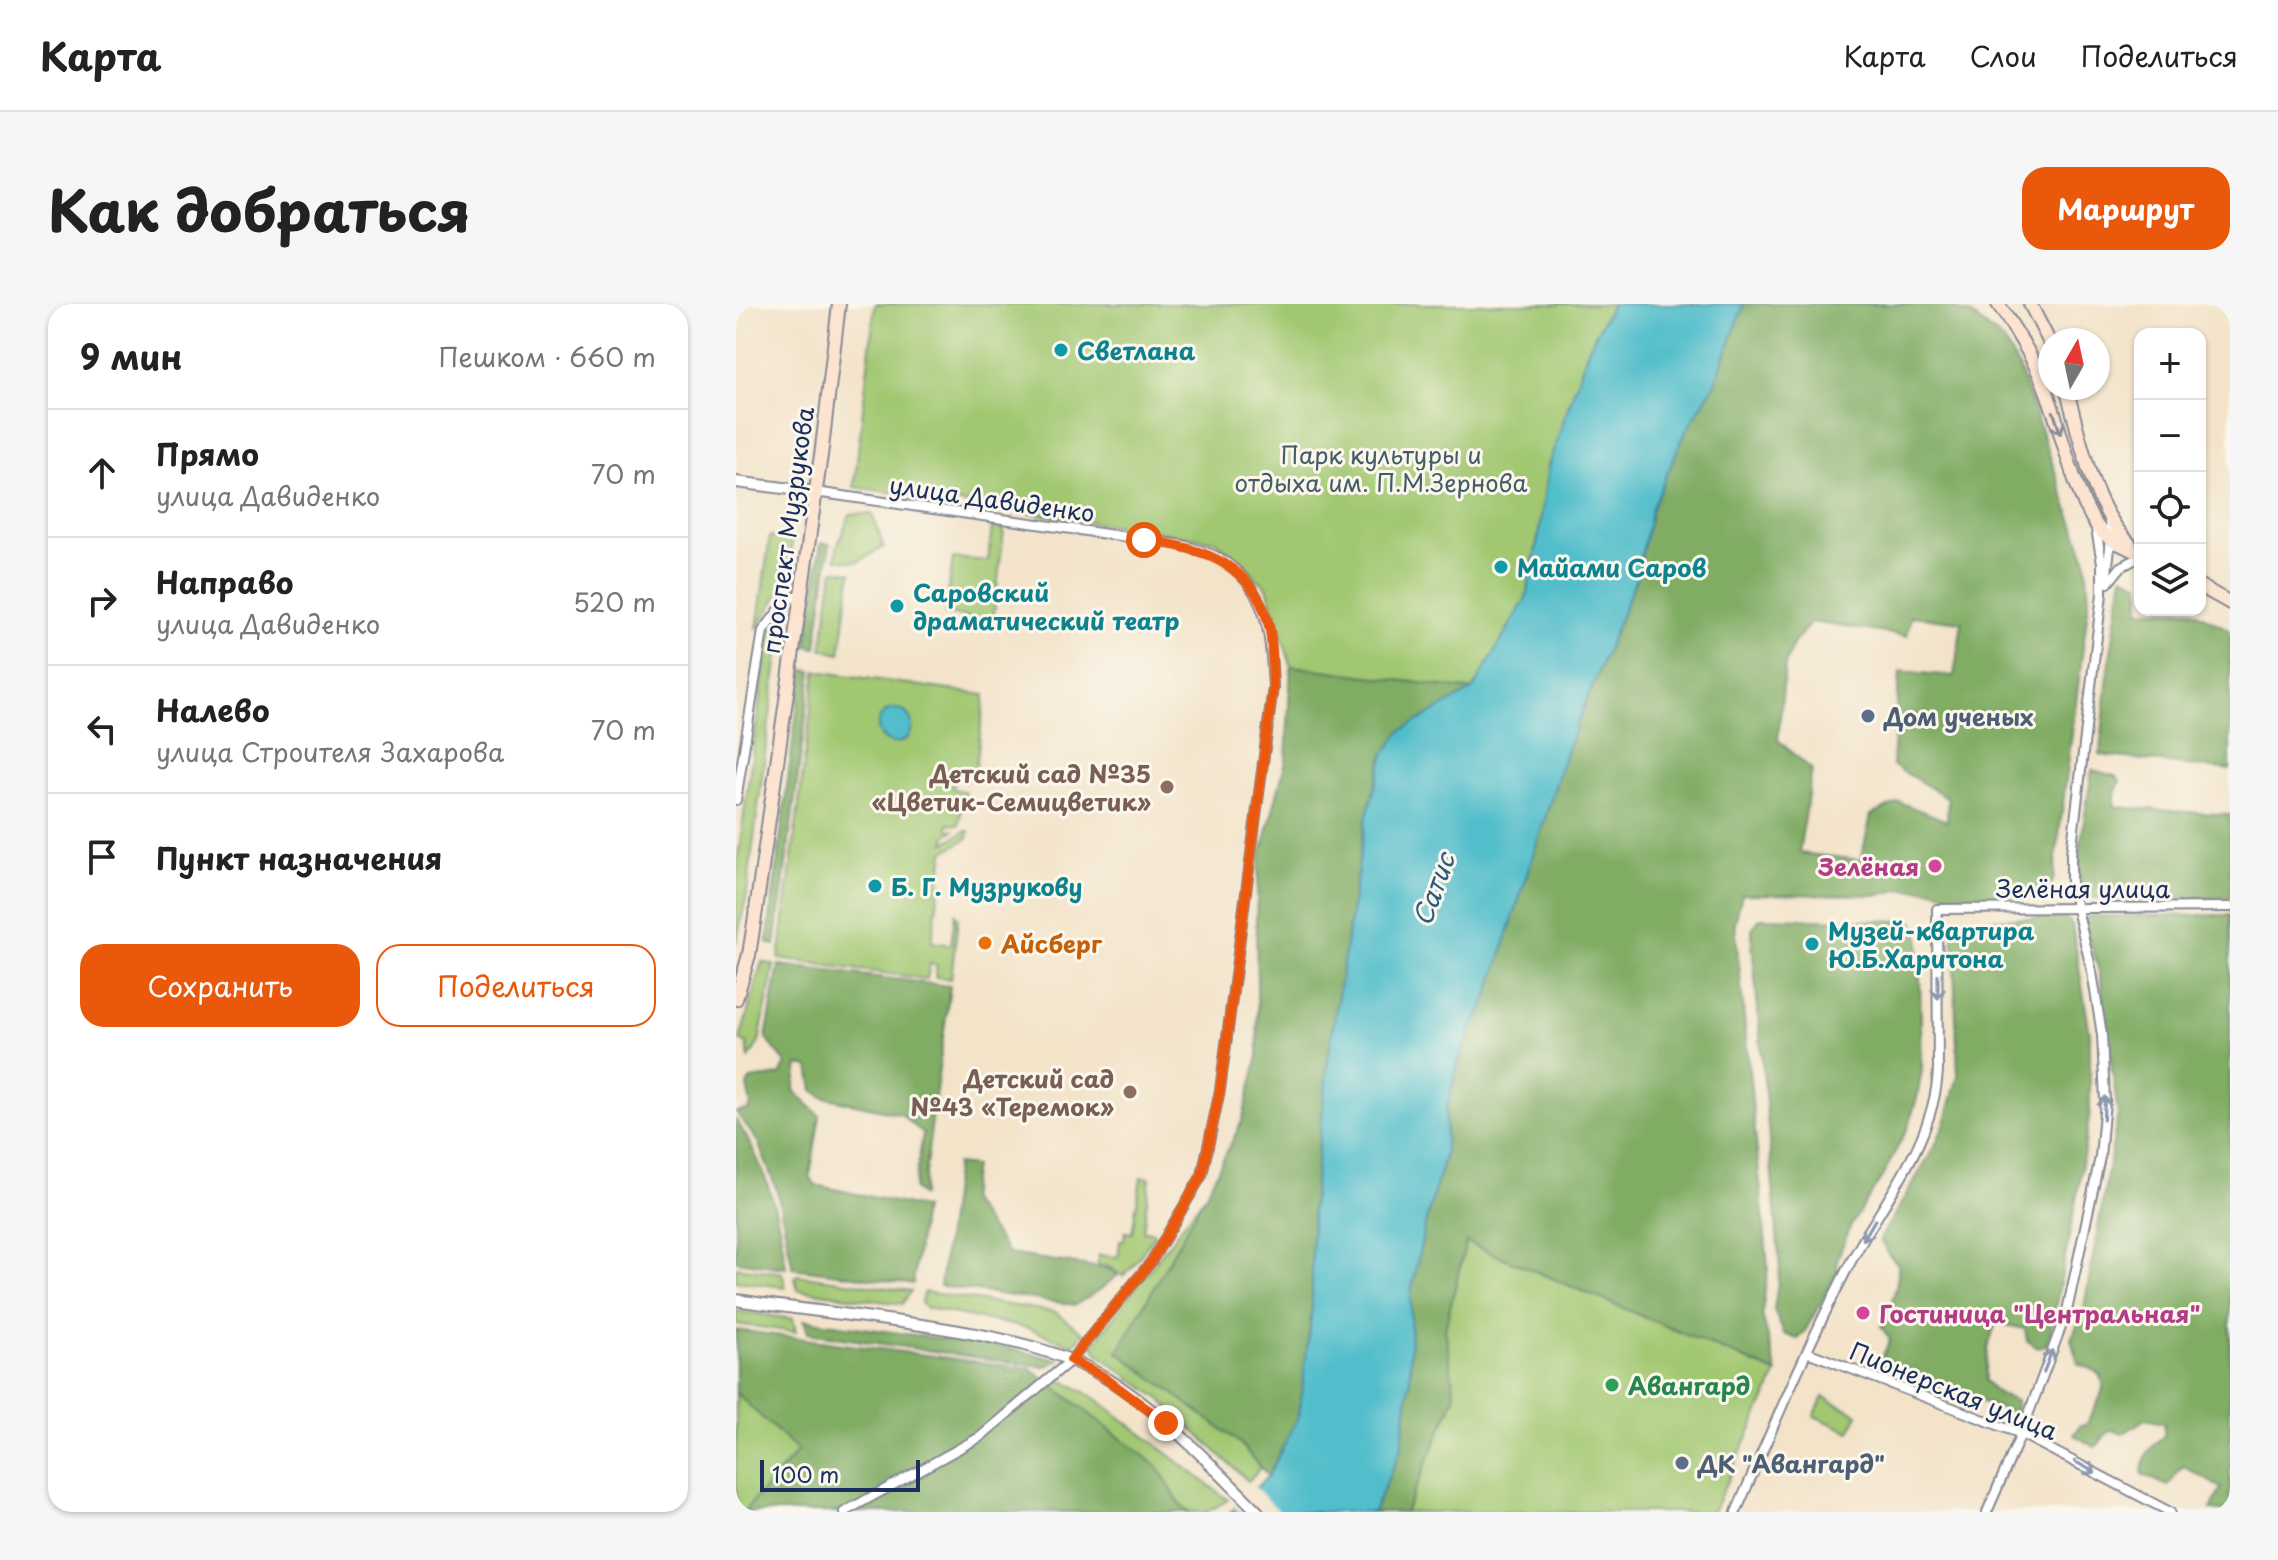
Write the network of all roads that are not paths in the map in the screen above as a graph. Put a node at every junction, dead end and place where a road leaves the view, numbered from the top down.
1 (839, 304) edge
2 (1998, 304) edge
3 (2030, 304) edge
4 (2042, 328) edge
5 (2070, 400) edge
6 (736, 482) edge
7 (815, 492) junction
8 (2091, 517) junction
9 (2109, 518) junction
10 (2111, 539) junction
11 (2134, 549) edge
12 (2134, 551) edge
13 (2134, 558) edge
14 (2206, 589) edge
15 (800, 594) junction
16 (2102, 594) junction
17 (2230, 603) edge
18 (736, 800) edge
19 (2078, 907) junction
20 (2230, 907) edge
21 (736, 999) edge
22 (736, 1300) edge
23 (1807, 1352) junction
24 (1071, 1360) junction
25 (2021, 1434) junction
26 (844, 1512) edge
27 (1258, 1512) edge
28 (1736, 1512) edge
29 (1987, 1512) edge
30 (2170, 1512) edge

1 - 7 main road, проспект Музрукова
2 -> 8 main road
3 - 4 main road
5 - 9 main road
6 - 7 street
7 - 15 main road, проспект Музрукова
7 - 24 street, улица Давиденко
8 - 10 main road
8 - 16 street
9 - 10 street
9 - 11 main road
10 - 12 main road
10 - 16 street
13 - 16 street
14 - 17 main road
15 - 18 street
15 - 21 main road, проспект Музрукова
16 - 19 street
19 - 20 street, Зелёная улица
19 -> 23 street, Зелёная улица
25 -> 19 street
22 - 24 street
23 - 25 street, Пионерская улица
23 - 28 street
24 - 26 street, улица Давиденко
24 - 27 street
25 - 29 street
25 -> 30 street, Пионерская улица

